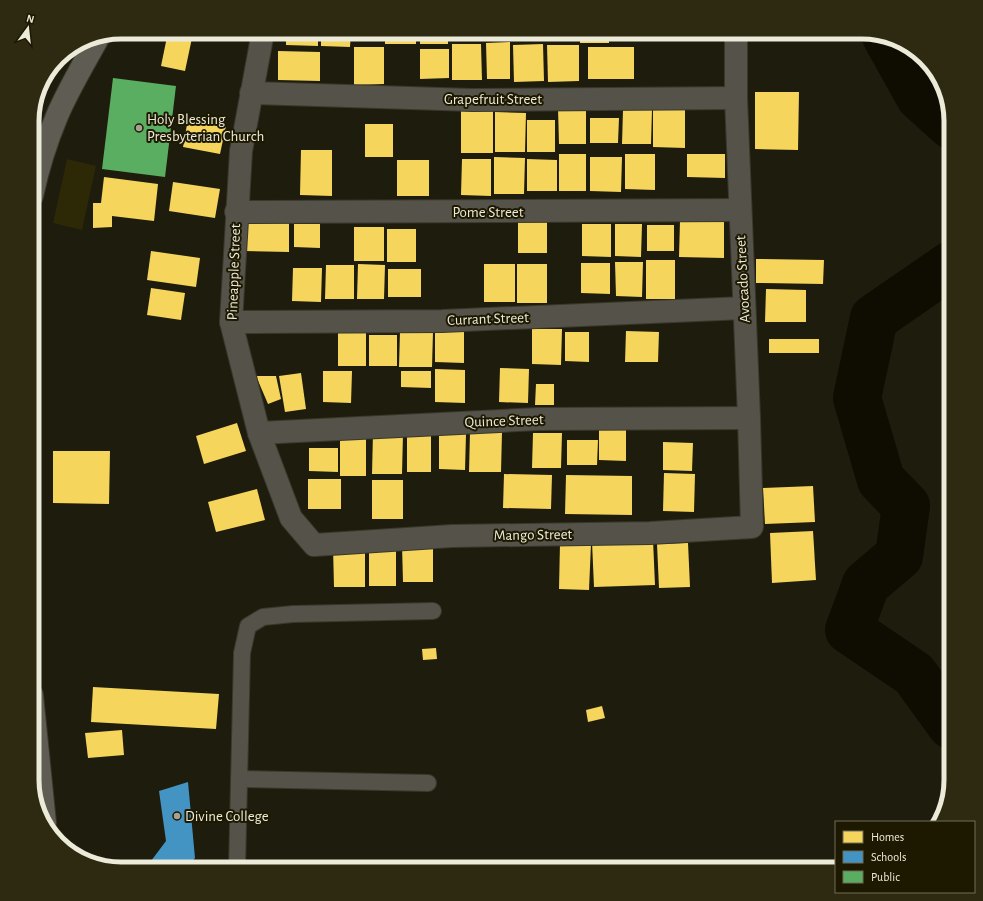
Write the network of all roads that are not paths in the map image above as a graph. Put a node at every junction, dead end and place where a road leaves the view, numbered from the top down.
1 (262, 39) edge
2 (736, 39) edge
3 (95, 43) edge
4 (251, 93) junction
5 (736, 98) junction
6 (39, 169) edge
7 (740, 210) junction
8 (236, 212) junction
9 (744, 308) junction
10 (231, 322) junction
11 (749, 418) junction
12 (259, 433) junction
13 (752, 527) joint
14 (314, 545) joint
15 (433, 612) dead end
16 (39, 764) edge
17 (239, 780) junction
18 (428, 783) dead end
19 (43, 805) edge
20 (237, 862) edge

1 - 4 street, Pineapple Street
2 - 5 street, Avocado Street
3 - 6 main road
4 - 5 street, Grapefruit Street
4 - 8 street, Pineapple Street
5 - 7 street, Avocado Street
7 - 8 street, Pome Street
7 - 9 street, Avocado Street
8 - 10 street, Pineapple Street
9 - 10 street, Currant Street
9 - 11 street, Avocado Street
10 - 12 street, Pineapple Street
11 - 12 street, Quince Street
11 - 13 street, Avocado Street
12 - 14 street, Pineapple Street
13 - 14 street, Mango Street
15 - 17 lane
16 - 19 main road
17 - 18 lane
17 - 20 lane

